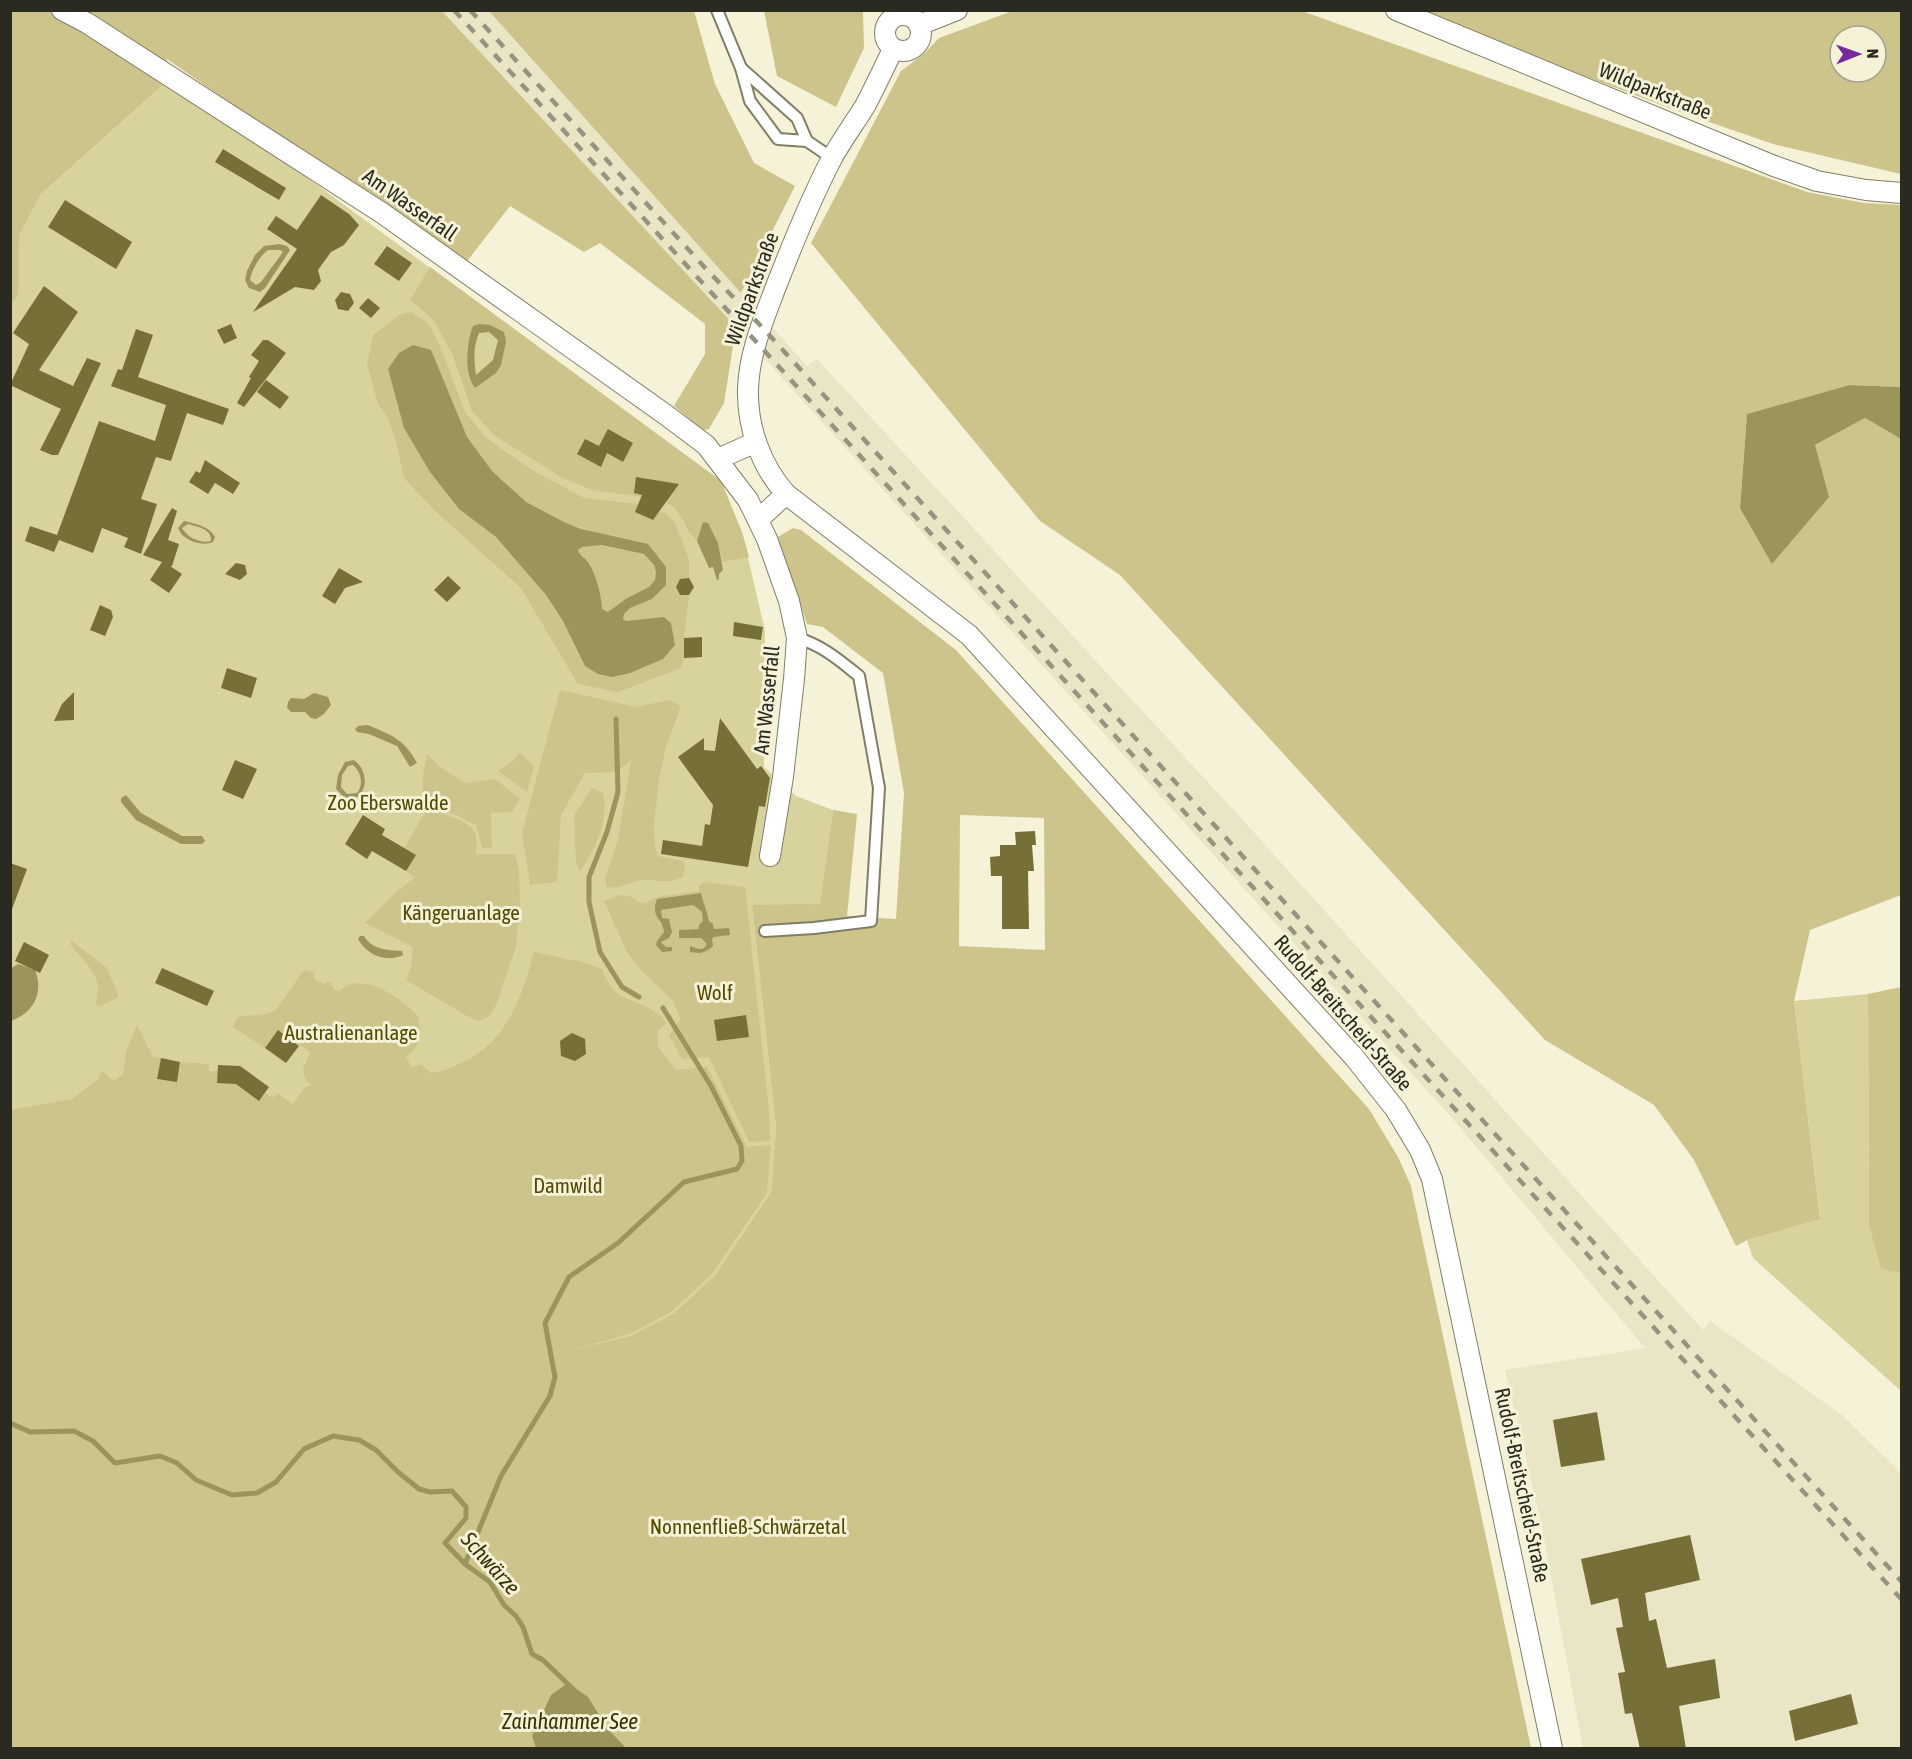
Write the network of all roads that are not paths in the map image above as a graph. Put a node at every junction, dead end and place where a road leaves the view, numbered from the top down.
1 (62, 10) edge
2 (717, 10) edge
3 (957, 10) edge
4 (1396, 10) edge
5 (888, 15) edge
6 (919, 25) junction
7 (894, 49) junction
8 (741, 68) junction
9 (807, 141) junction
10 (832, 158) junction
11 (1902, 193) edge
12 (756, 442) junction
13 (718, 459) junction
14 (772, 477) junction
15 (786, 494) junction
16 (748, 500) junction
17 (759, 519) junction
18 (838, 534) joint
19 (797, 638) junction
20 (770, 856) dead end
21 (765, 931) dead end
22 (1552, 1749) edge

1 - 13 street, Am Wasserfall
2 - 8 lane
3 - 6 street
4 - 11 street, Wildparkstraße
5 - 6 street
5 - 7 street
6 - 7 street
7 - 10 street, Wildparkstraße
8 - 9 lane
8 - 9 lane
9 - 10 lane
10 - 12 street, Wildparkstraße
12 - 13 street
12 - 14 street, Wildparkstraße
13 - 16 street, Am Wasserfall
14 - 15 street, Wildparkstraße
14 - 16 street
15 - 17 street
15 - 18 street, Wildparkstraße
16 - 17 street, Am Wasserfall
17 - 19 street, Am Wasserfall
18 - 22 street, Rudolf-Breitscheid-Straße
19 - 20 street, Am Wasserfall
19 - 21 lane

